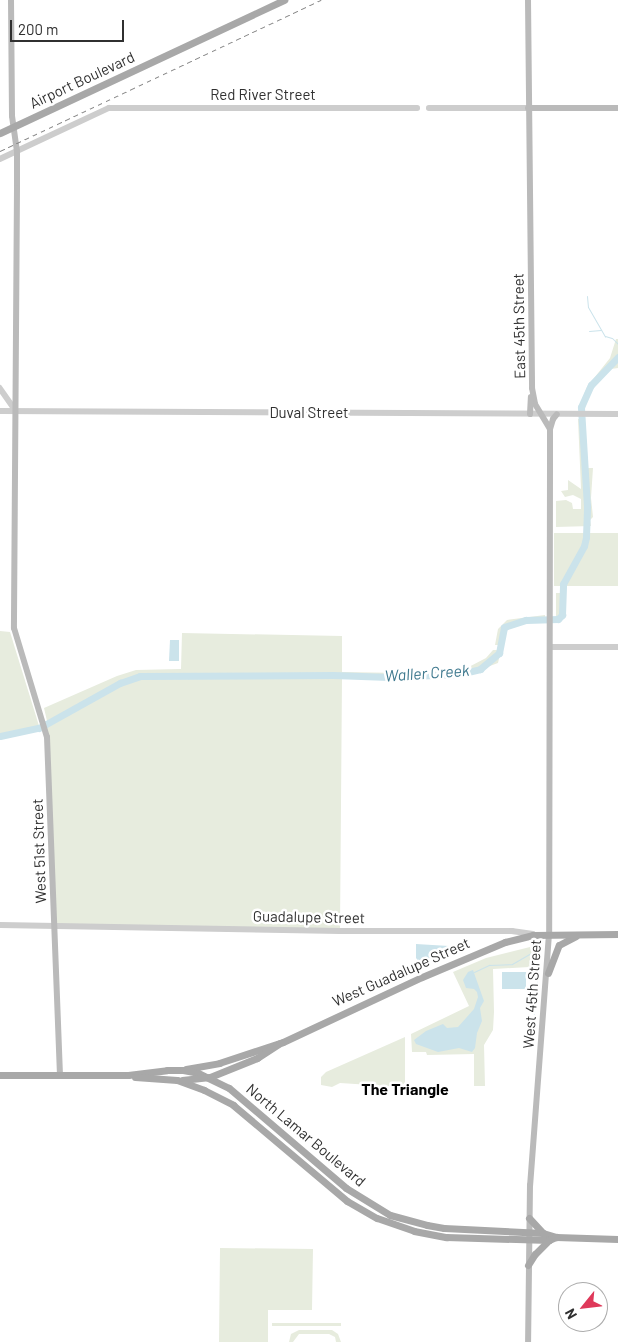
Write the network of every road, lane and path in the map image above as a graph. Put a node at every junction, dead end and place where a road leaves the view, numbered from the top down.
1 (11, 0) edge
2 (284, 0) edge
3 (528, 0) edge
4 (417, 108) dead end
5 (429, 108) dead end
6 (528, 108) junction
7 (618, 108) edge
8 (13, 127) junction
9 (0, 133) edge
10 (17, 151) junction
11 (0, 159) edge
12 (0, 388) edge
13 (532, 394) junction
14 (0, 411) edge
15 (16, 411) junction
16 (530, 414) junction
17 (541, 414) junction
18 (557, 414) junction
19 (618, 414) edge
20 (550, 429) junction
21 (550, 647) junction
22 (618, 647) edge
23 (54, 925) junction
24 (0, 926) edge
25 (549, 934) junction
26 (582, 934) junction
27 (618, 934) edge
28 (533, 935) junction
29 (548, 973) junction
30 (282, 1042) junction
31 (183, 1070) junction
32 (230, 1070) junction
33 (0, 1075) edge
34 (60, 1075) junction
35 (128, 1075) junction
36 (210, 1078) junction
37 (177, 1080) junction
38 (229, 1088) junction
39 (247, 1115) junction
40 (271, 1124) junction
41 (361, 1199) junction
42 (356, 1206) junction
43 (529, 1218) junction
44 (427, 1225) junction
45 (414, 1231) junction
46 (543, 1233) junction
47 (529, 1236) junction
48 (552, 1238) junction
49 (618, 1239) edge
50 (528, 1265) junction
51 (528, 1342) edge

1 - 8 main road, West 51st Street
2 - 8 main road, Airport Boulevard
3 - 6 main road, East 45th Street
4 - 10 street, Red River Street
5 - 6 street
6 - 7 main road
6 - 13 main road, East 45th Street
8 - 9 main road, Airport Boulevard
8 - 10 main road, West 51st Street
10 - 11 street
10 - 15 main road, West 51st Street
12 - 15 street
13 - 16 main road
13 - 17 main road, East 45th Street
14 - 15 street, Duval Street
15 - 16 street, Duval Street
15 - 23 main road, West 51st Street
16 - 17 street, Duval Street
17 - 18 street, Duval Street
17 - 20 main road, East 45th Street
18 - 19 street, Duval Street
18 - 20 main road
20 - 21 main road
21 - 22 street
21 - 25 main road, West 45th Street
23 - 24 street, Guadalupe Street
23 - 28 street, Guadalupe Street
23 - 34 main road, West 51st Street
25 - 26 main road, Guadalupe Street
25 - 28 main road, Guadalupe Street
25 - 29 main road, West 45th Street
26 - 27 main road, Guadalupe Street
26 - 29 main road
28 - 30 main road, West Guadalupe Street
29 - 43 main road, West 45th Street
30 - 31 main road, West Guadalupe Street
30 - 32 main road, West Guadalupe Street
31 - 35 main road, North Lamar Boulevard
31 - 36 main road, North Lamar Boulevard
32 - 36 main road, West Guadalupe Street
32 - 38 main road
33 - 34 main road, North Lamar Boulevard
34 - 35 main road, North Lamar Boulevard
35 - 37 main road, North Lamar Boulevard
36 - 37 main road, West Guadalupe Street
36 - 38 main road, North Lamar Boulevard
37 - 39 main road, North Lamar Boulevard
38 - 40 main road, North Lamar Boulevard
39 - 40 main road
39 - 42 main road, North Lamar Boulevard
40 - 41 main road, North Lamar Boulevard
41 - 42 main road
41 - 44 main road, North Lamar Boulevard
42 - 45 main road, North Lamar Boulevard
43 - 46 main road
43 - 47 main road, West 45th Street
44 - 45 main road
44 - 47 main road, North Lamar Boulevard
45 - 47 main road, North Lamar Boulevard
46 - 47 main road, North Lamar Boulevard
46 - 48 main road, North Lamar Boulevard
47 - 48 main road, North Lamar Boulevard
47 - 50 main road, West 45th Street
48 - 49 main road, North Lamar Boulevard
48 - 50 main road
50 - 51 main road, West 45th Street

